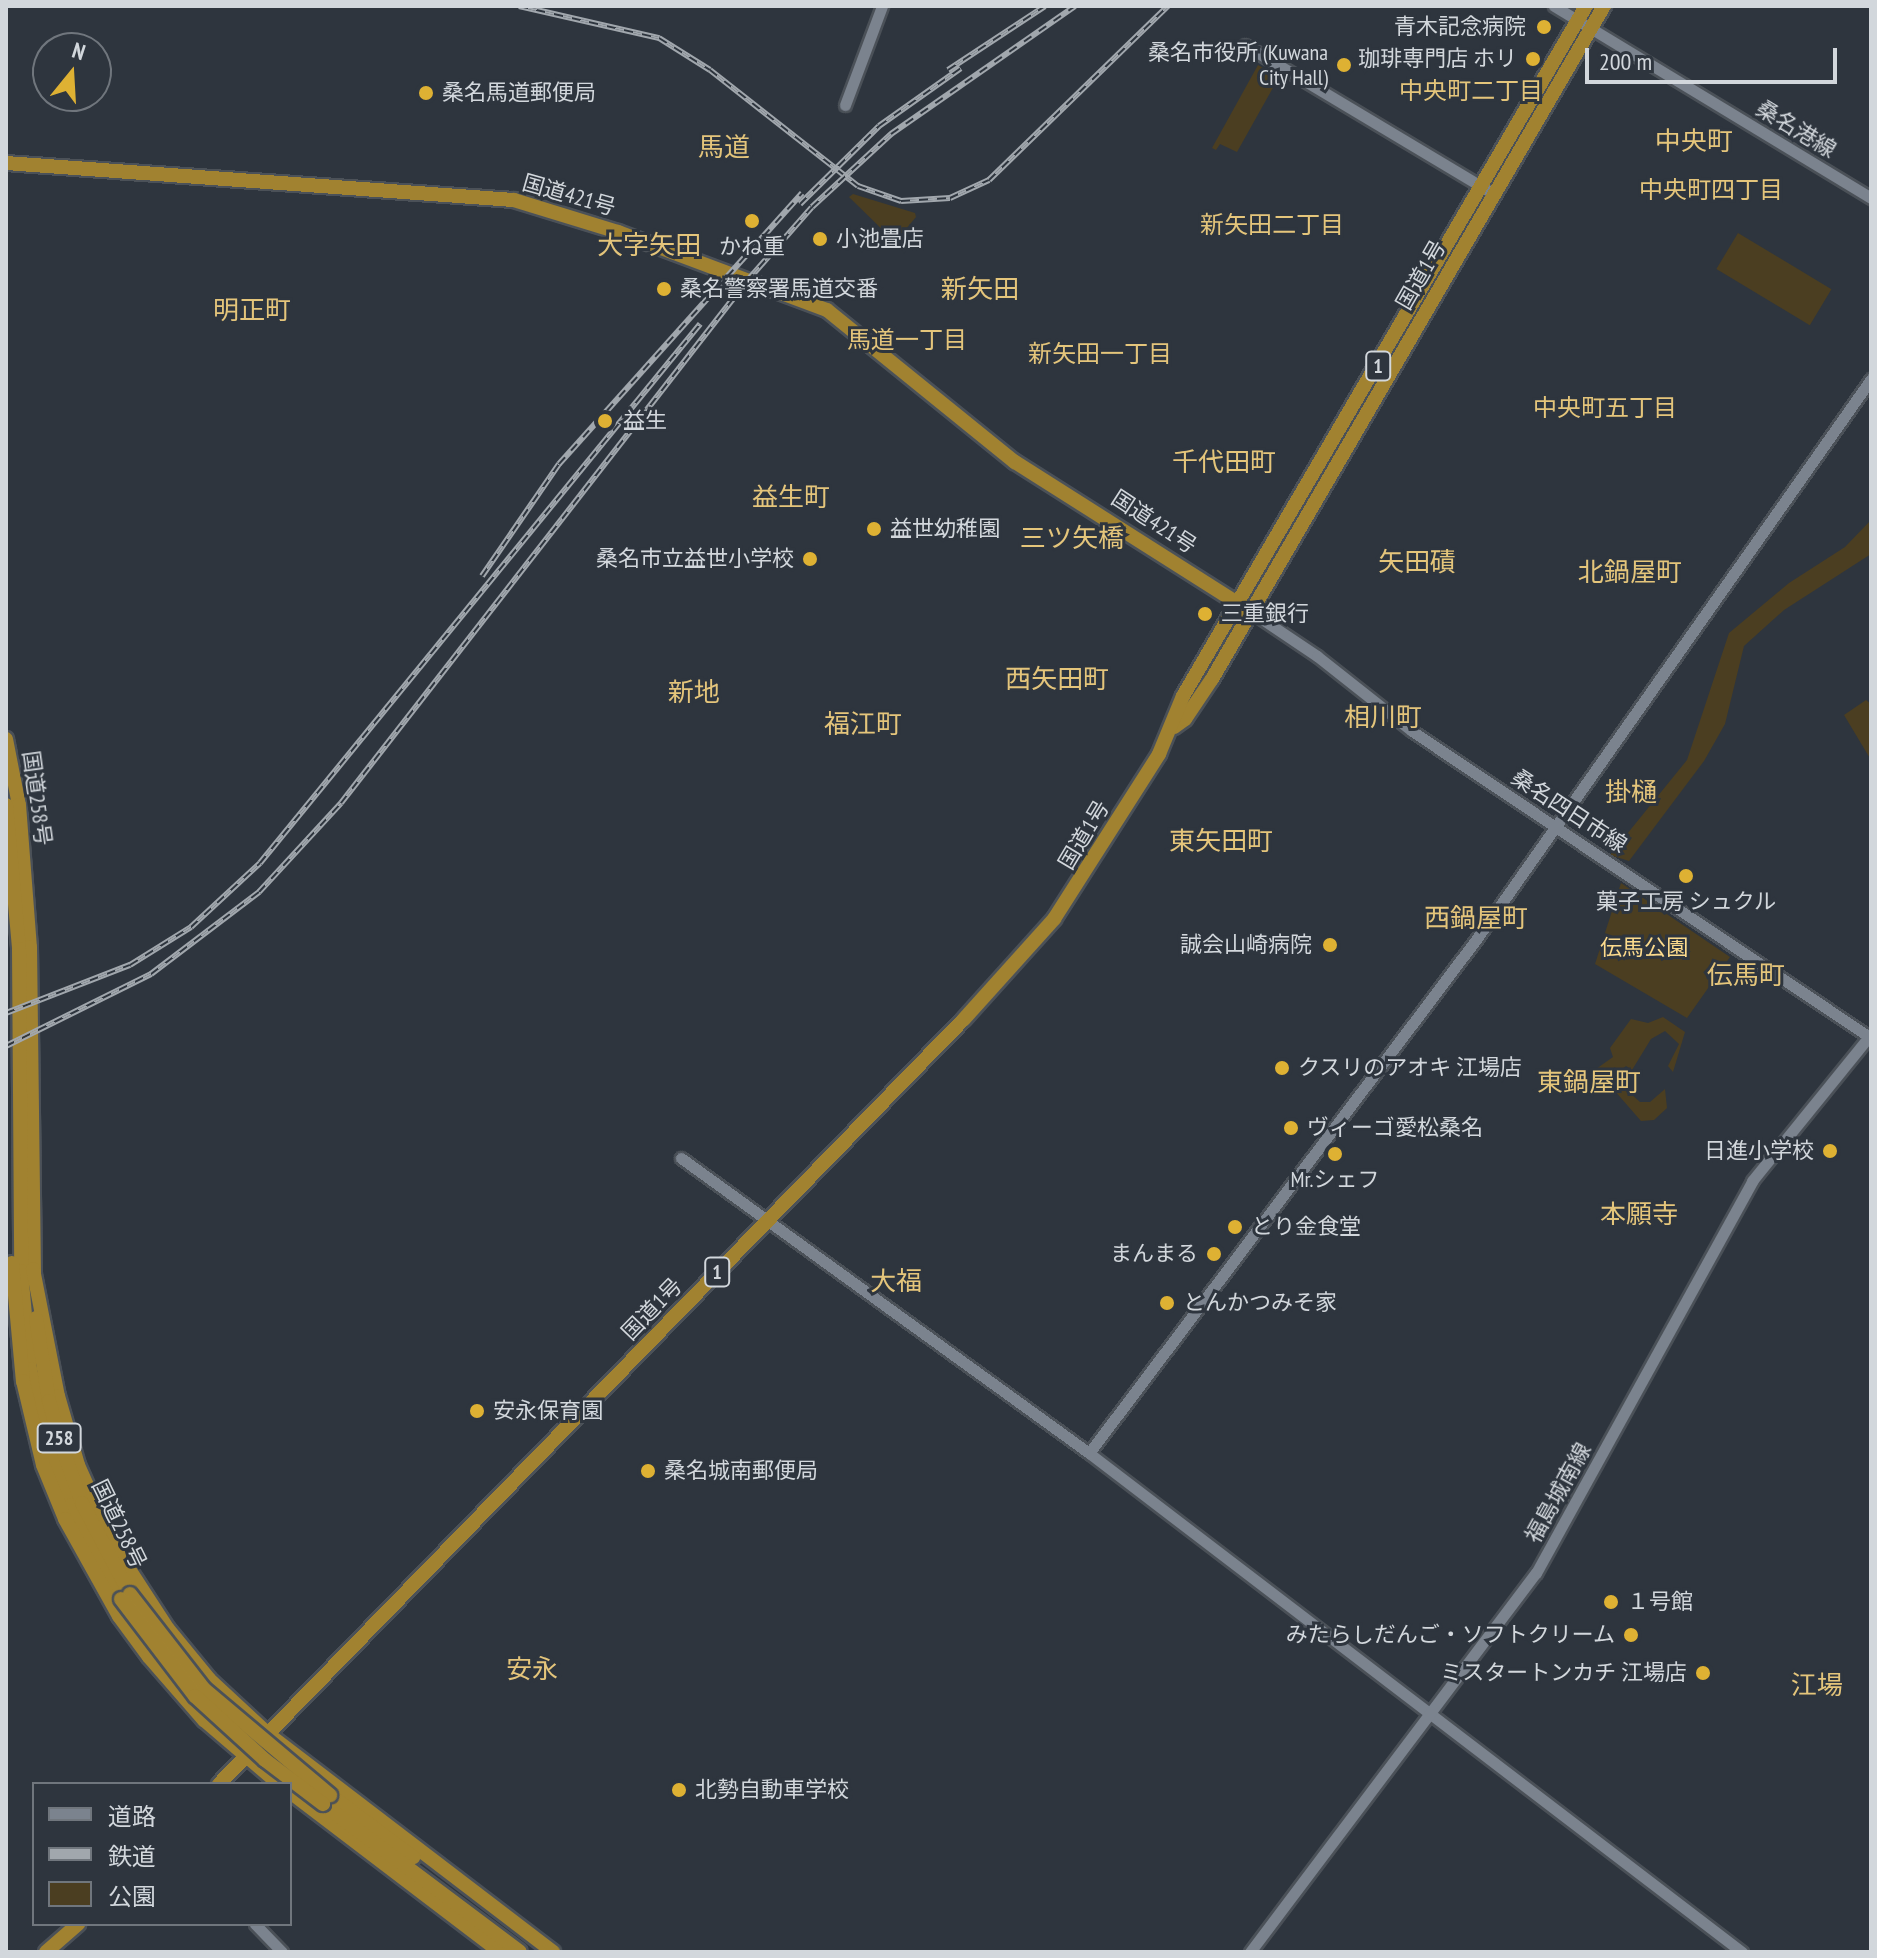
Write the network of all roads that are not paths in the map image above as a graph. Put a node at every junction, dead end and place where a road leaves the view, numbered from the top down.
1 (882, 6) edge
2 (1554, 6) edge
3 (1586, 6) edge
4 (1604, 6) edge
5 (1584, 26) junction
6 (1245, 45) dead end
7 (845, 105) dead end
8 (6, 163) edge
9 (1488, 190) junction
10 (1871, 198) edge
11 (1871, 379) edge
12 (1244, 607) junction
13 (6, 739) edge
14 (6, 805) edge
15 (1557, 825) junction
16 (1870, 1036) edge
17 (681, 1158) dead end
18 (20, 1203) junction
19 (766, 1221) junction
20 (33, 1269) junction
21 (1089, 1453) junction
22 (126, 1596) junction
23 (1432, 1714) junction
24 (268, 1734) junction
25 (244, 1758) junction
26 (221, 1782) edge
27 (276, 1782) edge
28 (292, 1794) edge
29 (327, 1799) junction
30 (76, 1926) edge
31 (257, 1926) edge
32 (46, 1952) edge
33 (282, 1952) edge
34 (500, 1952) edge
35 (520, 1952) edge
36 (539, 1952) edge
37 (553, 1952) edge
38 (1250, 1952) edge
39 (1742, 1952) edge

1 - 7 street
2 - 5 street, 桑名港線
3 - 5 highway, 国道1号 / 1
4 - 5 highway, 国道1号 / 1
5 - 9 highway, 国道1号 / 1
5 - 10 street, 桑名港線
6 - 9 street
8 - 12 highway, 国道421号
9 - 12 highway, 国道1号 / 1
11 - 15 street
12 - 15 street, 桑名四日市線
12 - 19 highway, 国道1号 / 1
13 - 20 highway, 国道258号 / 258
14 - 18 highway, 国道258号 / 258
15 - 16 street, 桑名四日市線
15 - 21 street
16 - 23 street, 福島城南線
17 - 19 street
18 - 22 highway, 国道258号 / 258
18 - 25 highway
19 - 21 street
19 - 24 highway, 国道1号 / 1
20 - 22 highway, 国道258号 / 258
20 - 24 highway
21 - 23 street
22 - 29 highway, 国道258号 / 258, bridge
23 - 38 street, 福島城南線
23 - 39 street
24 - 25 highway, 国道1号 / 1
24 - 37 highway
25 - 26 highway, 国道1号 / 1
25 - 27 highway
28 - 34 highway
29 - 35 highway, 国道258号 / 258
29 - 36 highway, 国道258号 / 258
30 - 32 highway
31 - 33 street

